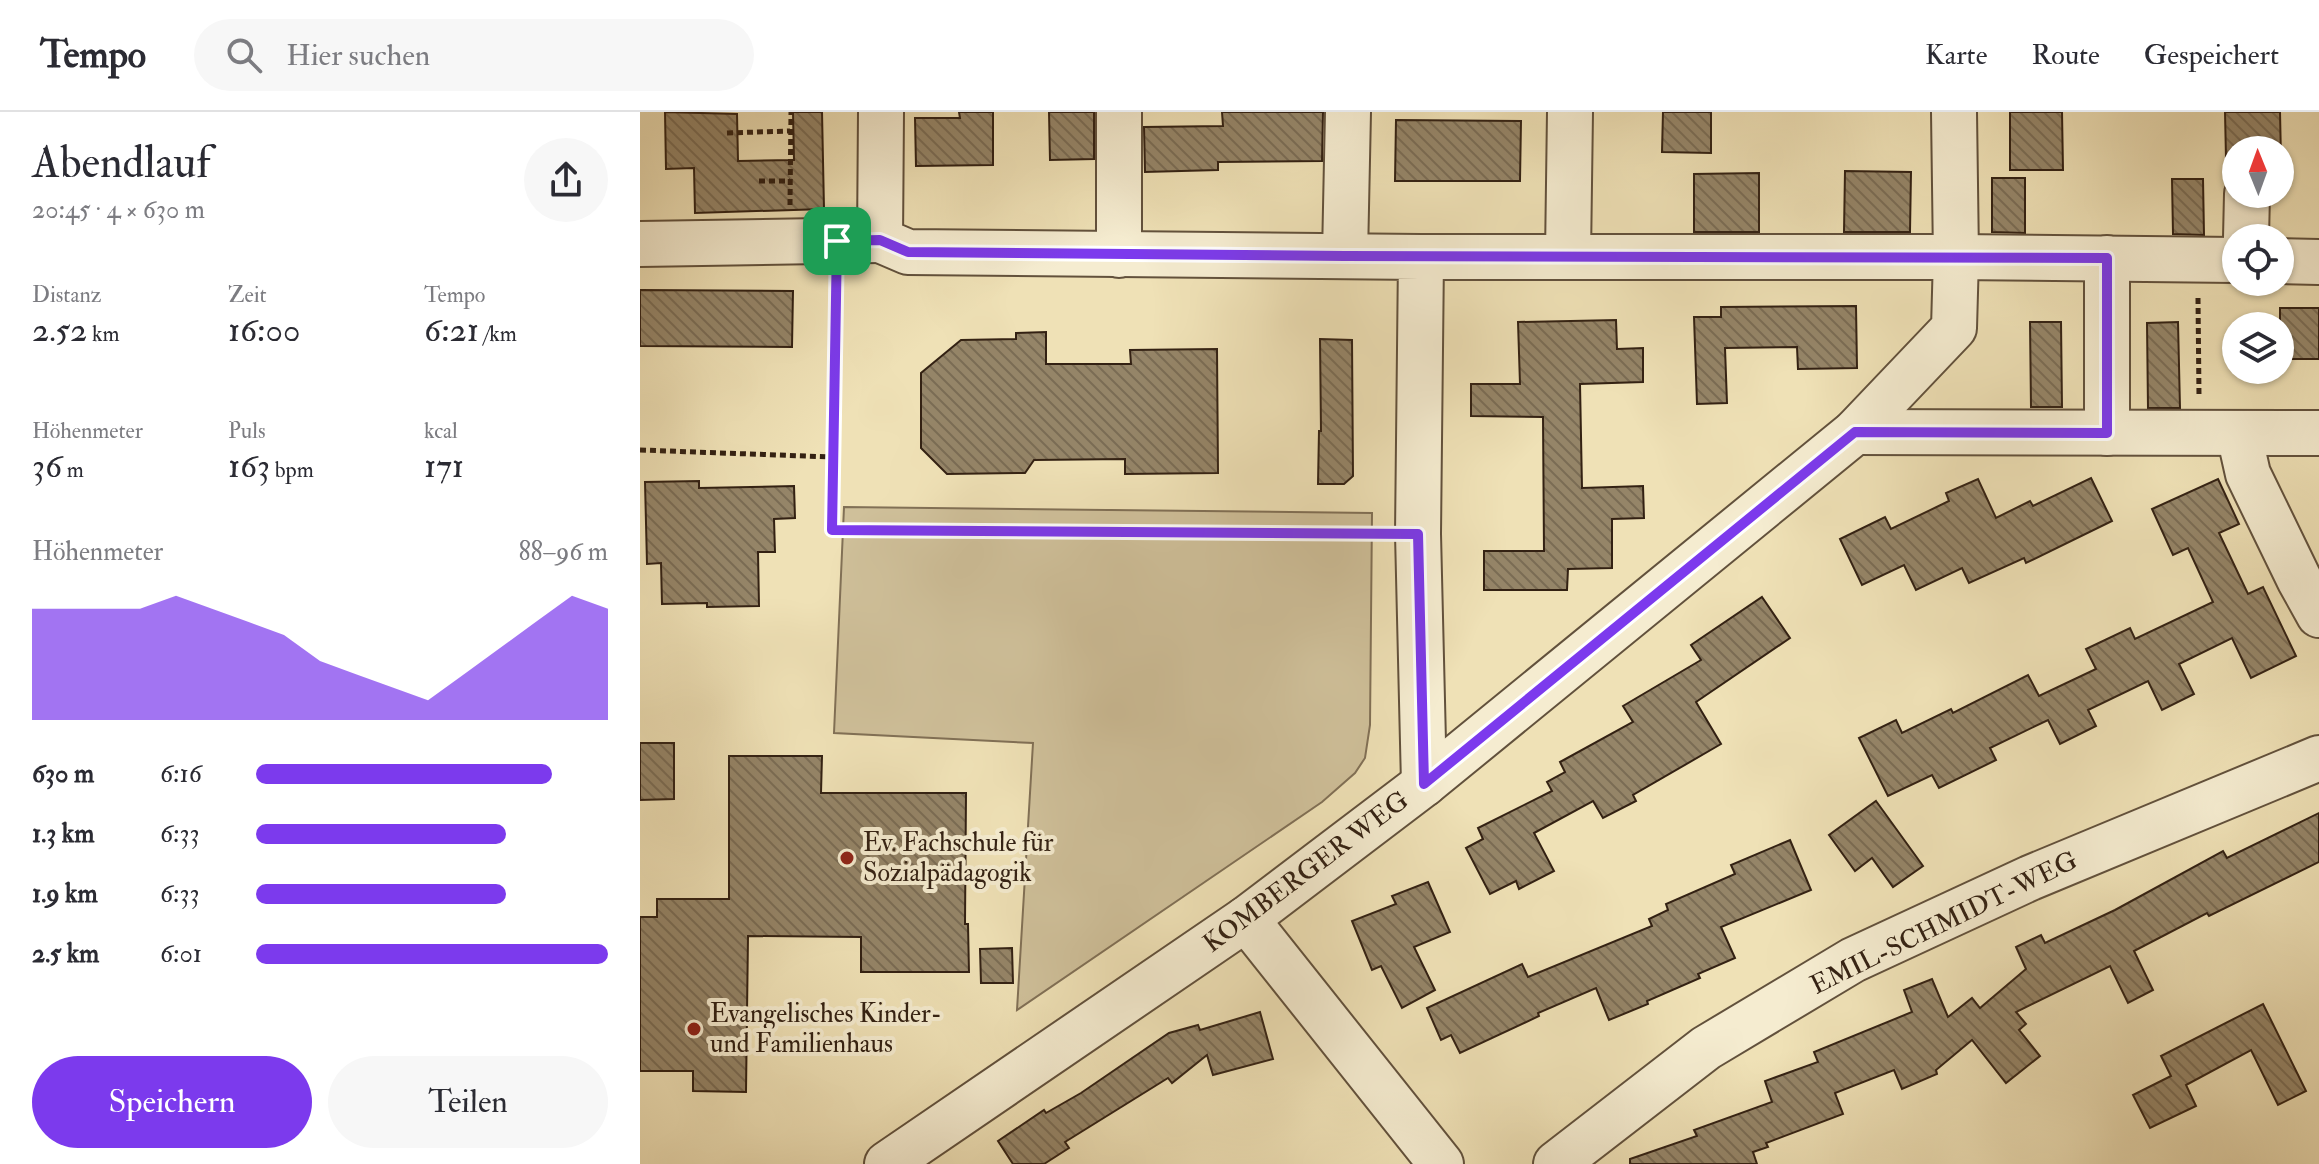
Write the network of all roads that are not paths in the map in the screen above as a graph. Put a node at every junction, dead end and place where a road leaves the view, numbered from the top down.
1 (881, 112) edge
2 (1119, 112) edge
3 (1348, 112) edge
4 (1570, 112) edge
5 (1954, 112) edge
6 (880, 240) junction
7 (640, 244) edge
8 (1119, 255) junction
9 (1568, 255) junction
10 (1345, 256) junction
11 (1421, 257) junction
12 (1956, 257) junction
13 (2107, 258) junction
14 (2216, 260) edge
15 (2294, 261) edge
16 (2319, 262) edge
17 (1855, 432) junction
18 (2107, 433) junction
19 (2220, 433) junction
20 (2319, 433) edge
21 (2319, 615) edge
22 (2319, 758) edge
23 (1424, 784) junction
24 (1246, 919) junction
25 (888, 1164) edge
26 (1441, 1164) edge
27 (1556, 1164) edge

1 - 6 street
2 - 8 street
3 - 10 street
4 - 9 street
5 - 12 street, KOMBERGER WEG
6 - 7 street
6 - 8 street
8 - 10 street
9 - 11 street
9 - 12 street
10 - 11 street
11 - 23 street
12 - 13 street
12 - 17 street, KOMBERGER WEG
13 - 14 street
13 - 18 street
15 - 16 street
17 - 18 street
17 - 23 street, KOMBERGER WEG
18 - 19 street
19 - 20 street
19 - 21 street
22 - 27 street, EMIL-SCHMIDT-WEG
23 - 24 street, KOMBERGER WEG
24 - 25 street, KOMBERGER WEG
24 - 26 street

